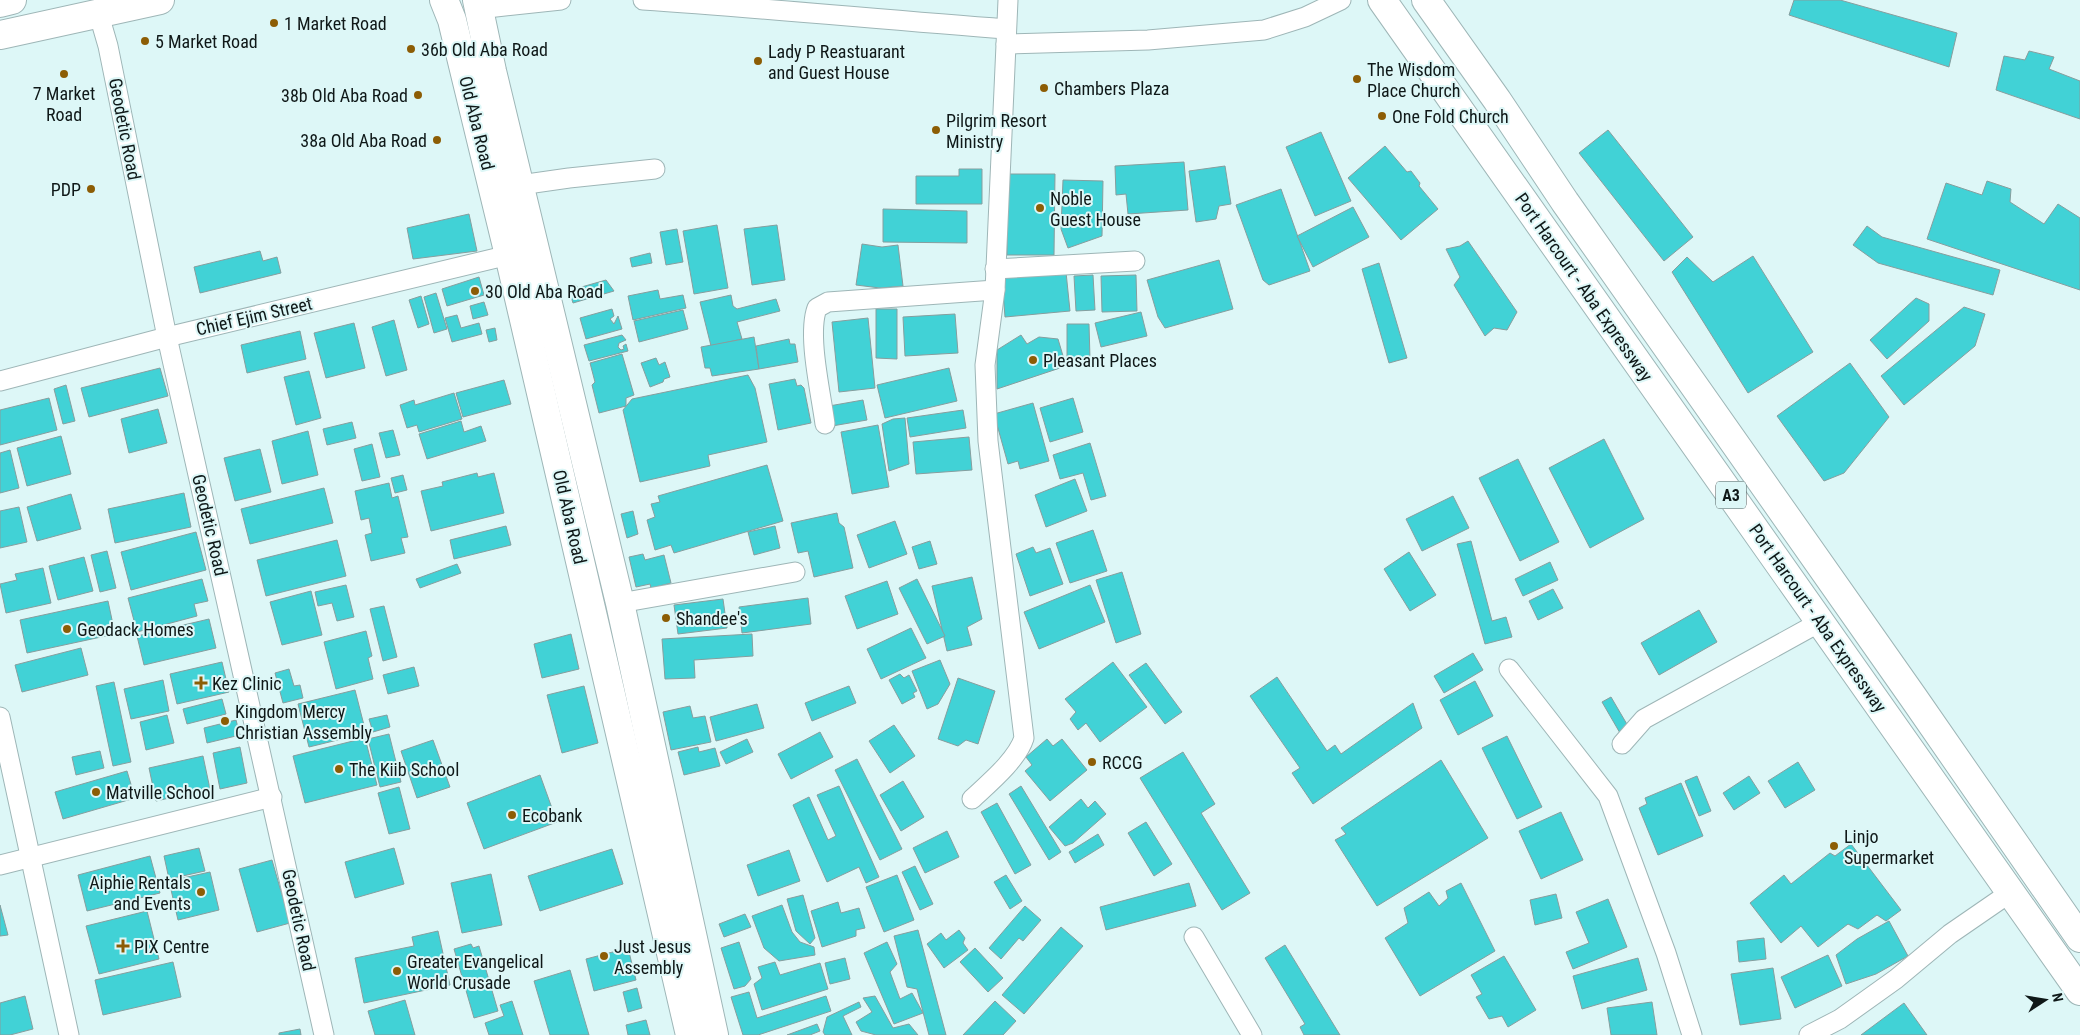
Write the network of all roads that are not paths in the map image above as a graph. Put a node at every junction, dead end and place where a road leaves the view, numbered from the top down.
1 (12, 0) edge
2 (160, 0) edge
3 (444, 0) edge
4 (561, 0) edge
5 (643, 0) edge
6 (1008, 0) edge
7 (1341, 0) edge
8 (1382, 0) edge
9 (1426, 0) edge
10 (0, 3) edge
11 (477, 4) edge
12 (99, 15) junction
13 (0, 35) edge
14 (1006, 36) junction
15 (655, 169) dead end
16 (520, 185) junction
17 (509, 255) junction
18 (1135, 261) dead end
19 (995, 269) junction
20 (995, 290) junction
21 (167, 337) junction
22 (0, 380) edge
23 (825, 424) dead end
24 (795, 572) dead end
25 (620, 603) junction
26 (1820, 622) junction
27 (1509, 669) dead end
28 (0, 717) edge
29 (1622, 744) dead end
30 (272, 797) junction
31 (972, 799) dead end
32 (30, 857) junction
33 (0, 865) edge
34 (2011, 892) junction
35 (1194, 937) dead end
36 (2080, 938) edge
37 (2080, 991) edge
38 (69, 1035) edge
39 (324, 1035) edge
40 (690, 1035) edge
41 (714, 1035) edge
42 (1252, 1035) edge
43 (1692, 1035) edge
44 (1809, 1035) edge

1 - 10 main road
2 - 12 main road
3 - 17 main road, Old Aba Road
4 - 11 street
5 - 14 street
6 - 14 street
7 - 14 street
8 - 26 main road, Port Harcourt - Aba Expressway / A3
9 - 36 main road, Port Harcourt - Aba Expressway / A3
11 - 16 main road, Old Aba Road
12 - 13 main road
12 - 21 street, Geodetic Road
14 - 19 street
15 - 16 street
16 - 25 main road, Old Aba Road
17 - 21 street, Chief Ejim Street
17 - 40 main road, Old Aba Road
18 - 19 street
19 - 20 street
20 - 23 street
20 - 31 street
21 - 22 street, Chief Ejim Street
21 - 30 street, Geodetic Road
24 - 25 street
25 - 41 main road, Old Aba Road
26 - 29 street
26 - 34 main road, Port Harcourt - Aba Expressway / A3
27 - 43 street
28 - 32 street
30 - 32 street
30 - 39 street, Geodetic Road
32 - 33 street
32 - 38 street
34 - 37 main road, Port Harcourt - Aba Expressway / A3
34 - 44 street
35 - 42 street

